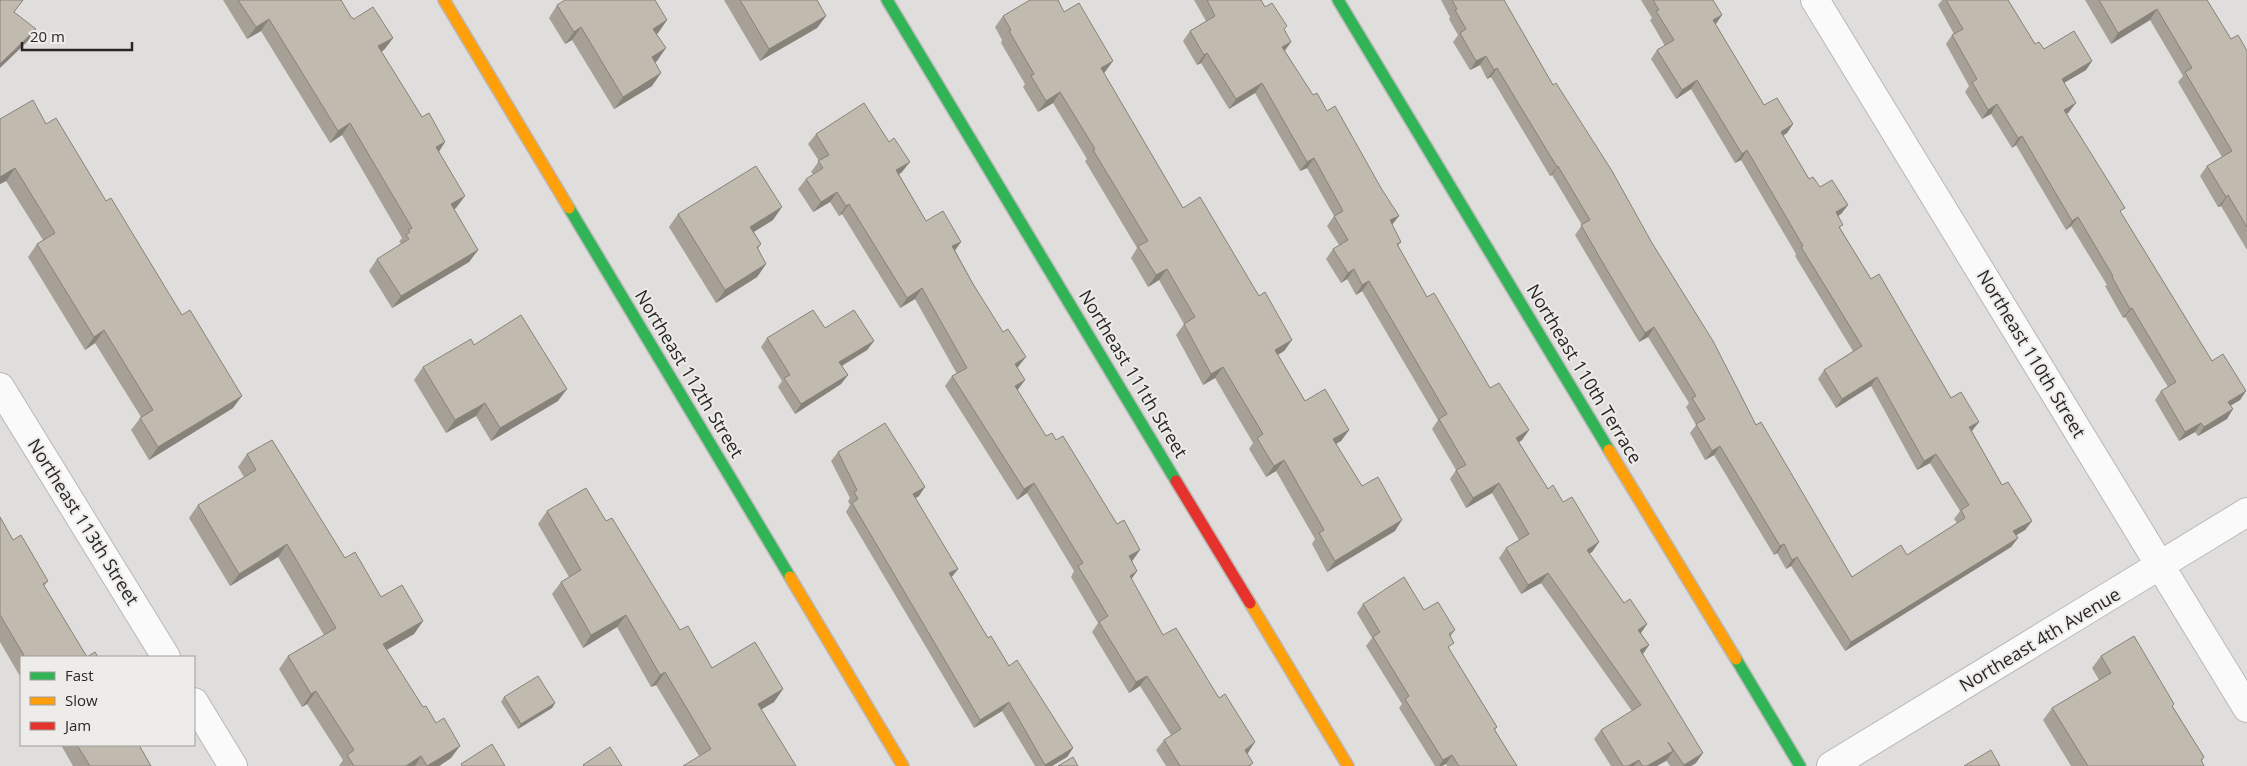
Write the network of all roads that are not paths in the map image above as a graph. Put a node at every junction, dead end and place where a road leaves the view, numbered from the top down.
1 (444, 0) edge
2 (887, 0) edge
3 (1338, 0) edge
4 (1815, 0) edge
5 (0, 387) edge
6 (2247, 512) edge
7 (2160, 567) junction
8 (165, 656) edge
9 (195, 704) edge
10 (2247, 708) edge
11 (233, 766) edge
12 (903, 766) edge
13 (1348, 766) edge
14 (1800, 766) edge
15 (1831, 766) edge

1 - 12 street, Northeast 112th Street
2 - 13 street, Northeast 111th Street
3 - 14 street, Northeast 110th Terrace
4 - 7 street, Northeast 110th Street
5 - 8 street, Northeast 113th Street
6 - 7 street, Northeast 4th Avenue
7 - 10 street, Northeast 110th Street
7 - 15 street, Northeast 4th Avenue
9 - 11 street

